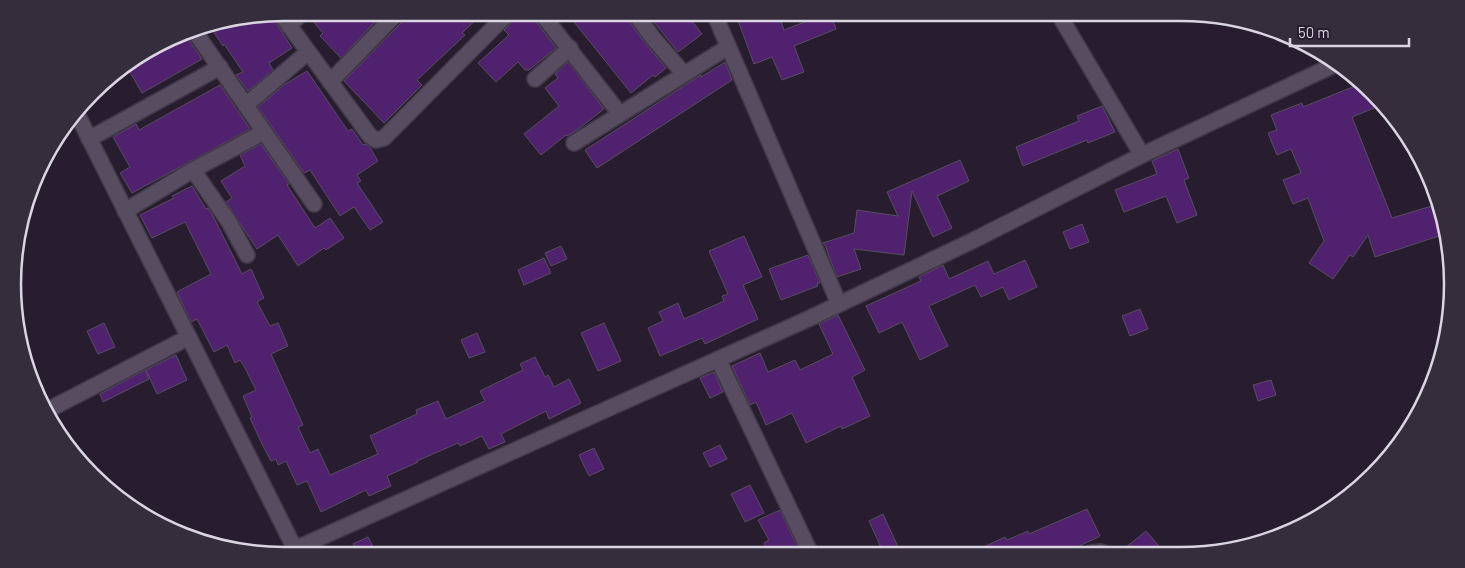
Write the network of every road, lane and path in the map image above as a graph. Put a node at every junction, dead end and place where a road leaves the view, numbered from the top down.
1 (286, 21) edge
2 (294, 21) edge
3 (388, 21) edge
4 (499, 21) edge
5 (548, 21) edge
6 (641, 21) edge
7 (718, 21) edge
8 (1063, 21) edge
9 (289, 26) junction
10 (198, 36) edge
11 (728, 47) junction
12 (570, 48) junction
13 (308, 52) junction
14 (220, 67) junction
15 (1329, 67) edge
16 (684, 74) junction
17 (535, 79) dead end
18 (330, 82) junction
19 (246, 105) junction
20 (620, 114) junction
21 (80, 119) edge
22 (264, 132) junction
23 (89, 139) junction
24 (574, 143) dead end
25 (1142, 155) junction
26 (193, 170) junction
27 (314, 204) dead end
28 (125, 210) junction
29 (247, 255) dead end
30 (839, 304) junction
31 (189, 337) junction
32 (718, 359) junction
33 (52, 408) edge
34 (294, 547) edge
35 (299, 547) edge
36 (808, 547) edge

1 - 9 street
2 - 9 street
3 - 18 street
4 - 18 street
5 - 12 street
6 - 16 street
7 - 11 street
8 - 25 street
9 - 13 street
10 - 14 street
11 - 16 street
11 - 30 street
12 - 17 street
12 - 20 street
13 - 18 street
13 - 19 street
14 - 19 street
14 - 23 street
15 - 25 street
16 - 20 street
19 - 22 street
20 - 24 street
21 - 23 street
22 - 26 street
22 - 27 street
23 - 28 street
25 - 30 street
26 - 28 street
26 - 29 street
28 - 31 street
30 - 32 street
31 - 33 street
31 - 34 street
32 - 35 street
32 - 36 street

